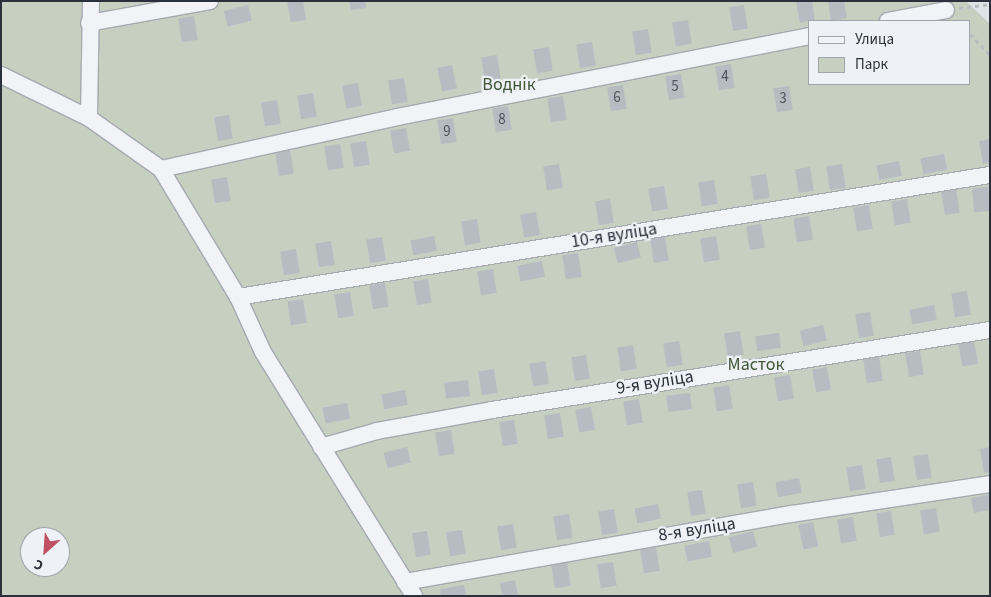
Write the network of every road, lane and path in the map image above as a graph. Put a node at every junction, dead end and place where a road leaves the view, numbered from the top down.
1 (91, 1) edge
2 (210, 1) edge
3 (990, 4) edge
4 (946, 10) joint
5 (893, 20) edge
6 (88, 23) junction
7 (971, 35) edge
8 (808, 36) edge
9 (990, 55) edge
10 (1, 75) edge
11 (89, 118) junction
12 (162, 169) junction
13 (990, 175) edge
14 (238, 297) junction
15 (990, 330) edge
16 (322, 447) junction
17 (990, 484) edge
18 (405, 582) junction
19 (414, 596) edge

1 - 6 street
2 - 6 street
3 - 4 path
4 - 5 street
6 - 11 street
7 - 9 path
8 - 12 street
10 - 11 street
11 - 12 street
12 - 14 street
13 - 14 street, 10-я вуліца
14 - 16 street
15 - 16 street, 9-я вуліца
16 - 18 street
17 - 18 street, 8-я вуліца
18 - 19 street

